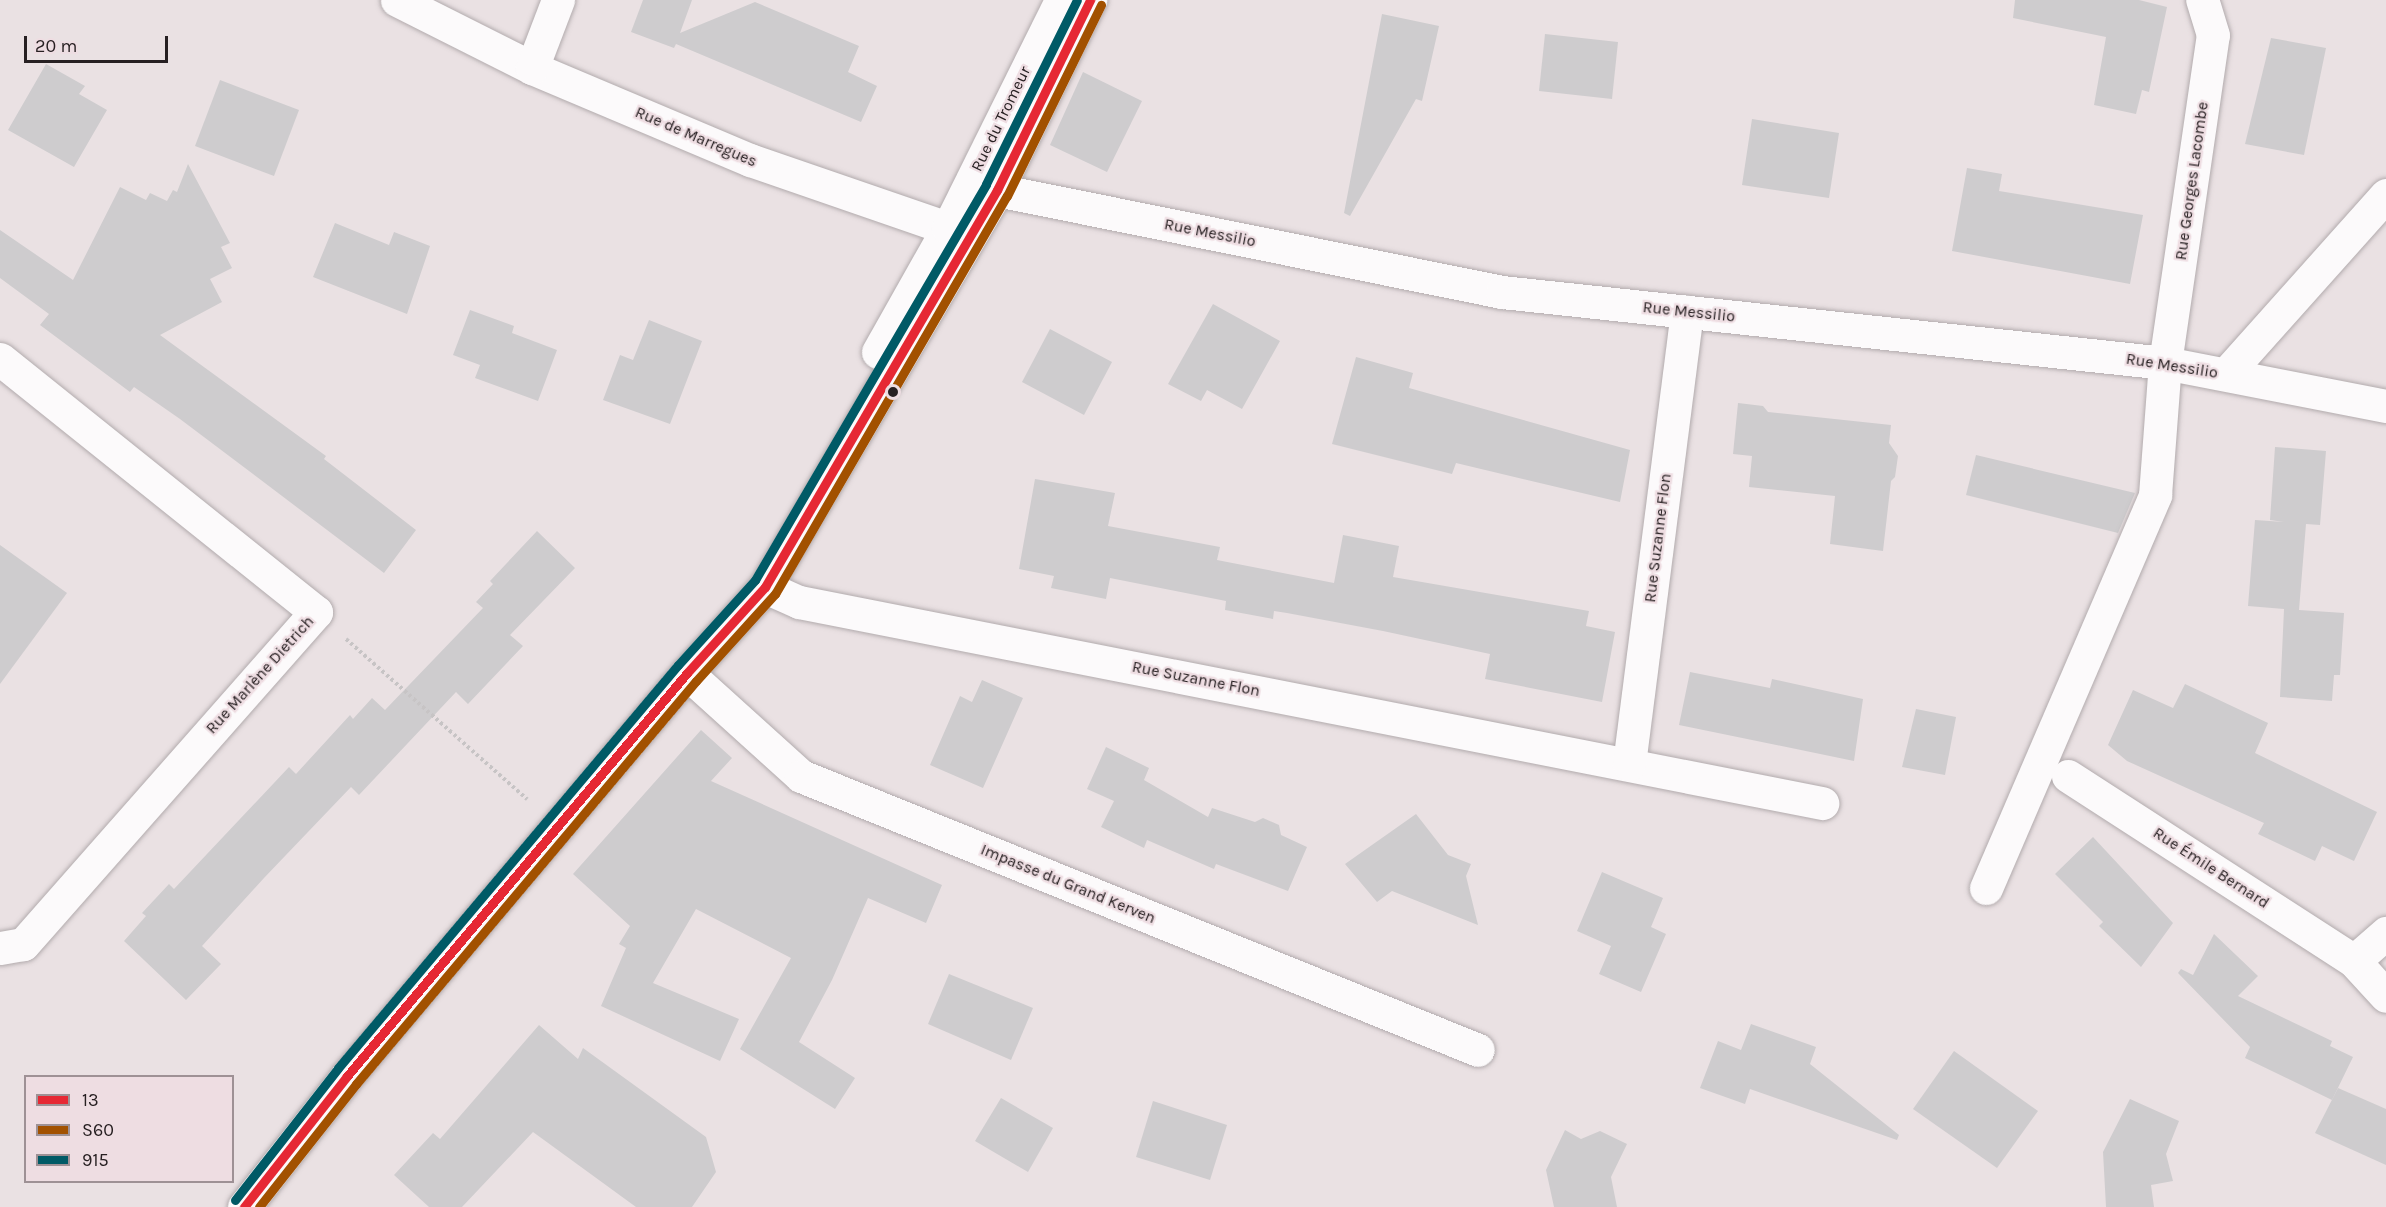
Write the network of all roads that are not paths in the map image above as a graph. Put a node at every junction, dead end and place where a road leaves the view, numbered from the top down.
1 (397, 0) edge
2 (558, 0) edge
3 (1061, 0) edge
4 (1090, 0) edge
5 (2202, 0) edge
6 (532, 68) junction
7 (997, 190) junction
8 (2386, 195) edge
9 (948, 228) junction
10 (1687, 312) junction
11 (0, 358) edge
12 (2165, 363) junction
13 (2226, 374) junction
14 (2386, 406) edge
15 (765, 587) junction
16 (687, 673) junction
17 (1629, 764) junction
18 (2068, 776) dead end
19 (1822, 803) dead end
20 (1986, 888) dead end
21 (2386, 933) edge
22 (0, 948) edge
23 (2354, 961) junction
24 (2386, 996) edge
25 (1478, 1050) dead end
26 (244, 1207) edge

1 - 6 street, Rue de Marregues
2 - 6 street
3 - 9 street, Rue du Tromeur
4 - 7 street, Rue du Tromeur
5 - 12 street, Rue Georges Lacombe
6 - 9 street, Rue de Marregues
7 - 9 street
7 - 10 street, Rue Messilio
7 - 15 street, Rue du Tromeur
8 - 13 street
9 - 16 street, Rue du Tromeur
10 - 12 street, Rue Messilio
10 - 17 street, Rue Suzanne Flon
11 - 22 street, Rue Marlène Dietrich
12 - 13 street, Rue Messilio
12 - 20 street, Rue Georges Lacombe
13 - 14 street, Rue Messilio
15 - 16 street, Rue du Tromeur
15 - 17 street, Rue Suzanne Flon
16 - 25 street, Impasse du Grand Kerven
16 - 26 street, Rue du Tromeur
17 - 19 street, Rue Suzanne Flon
18 - 23 street, Rue Émile Bernard
21 - 23 street
23 - 24 street, Rue Émile Bernard

